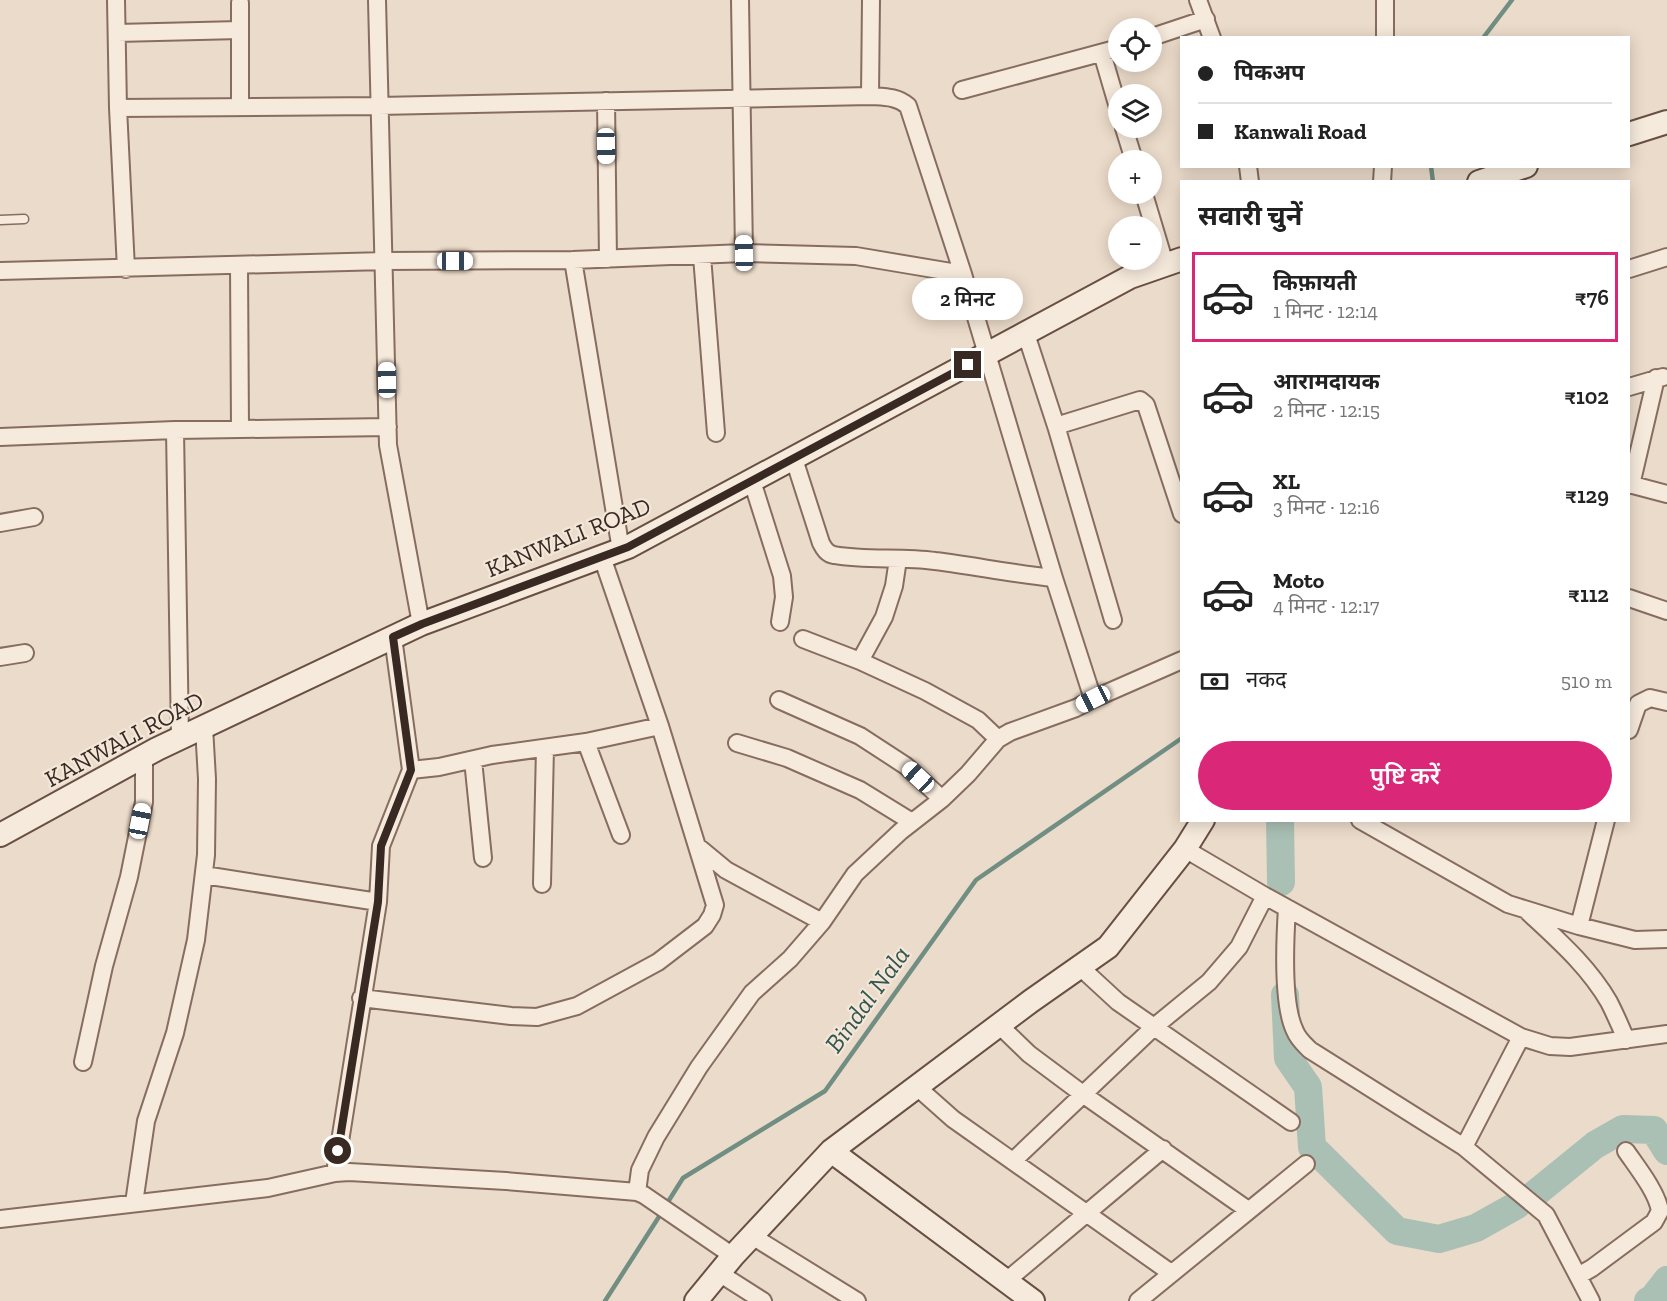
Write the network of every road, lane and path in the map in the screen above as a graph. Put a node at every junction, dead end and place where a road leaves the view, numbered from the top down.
1 (116, 0) edge
2 (377, 0) edge
3 (740, 0) edge
4 (871, 0) edge
5 (1198, 0) edge
6 (1385, 0) edge
7 (240, 3) dead end
8 (1206, 19) junction
9 (240, 30) junction
10 (117, 33) junction
11 (1162, 34) edge
12 (1211, 36) edge
13 (1385, 36) edge
14 (1108, 51) edge
15 (1102, 53) junction
16 (1111, 84) edge
17 (962, 90) dead end
18 (870, 96) junction
19 (742, 98) junction
20 (606, 101) junction
21 (379, 106) junction
22 (240, 107) junction
23 (118, 108) junction
24 (1667, 122) edge
25 (1630, 134) edge
26 (1523, 172) edge
27 (1487, 180) edge
28 (1148, 204) edge
29 (24, 219) dead end
30 (0, 220) edge
31 (744, 253) junction
32 (702, 256) junction
33 (1667, 257) edge
34 (608, 259) junction
35 (573, 260) junction
36 (385, 261) junction
37 (1174, 262) edge
38 (239, 266) junction
39 (1630, 268) edge
40 (126, 269) junction
41 (0, 271) edge
42 (963, 274) junction
43 (1026, 334) junction
44 (988, 355) junction
45 (1662, 377) edge
46 (1630, 387) edge
47 (1056, 426) junction
48 (388, 427) junction
49 (240, 429) junction
50 (175, 430) junction
51 (716, 433) dead end
52 (0, 436) edge
53 (794, 459) junction
54 (752, 481) junction
55 (1630, 485) edge
56 (1667, 494) edge
57 (1180, 508) edge
58 (34, 517) dead end
59 (0, 523) edge
60 (612, 554) junction
61 (898, 559) junction
62 (1054, 578) junction
63 (1630, 598) edge
64 (1667, 611) edge
65 (1113, 620) dead end
66 (780, 621) dead end
67 (422, 624) junction
68 (393, 637) junction
69 (802, 639) dead end
70 (25, 653) dead end
71 (0, 657) edge
72 (860, 661) junction
73 (1180, 661) edge
74 (1093, 699) junction
75 (779, 700) dead end
76 (1667, 702) edge
77 (1631, 710) edge
78 (660, 726) junction
79 (204, 727) junction
80 (180, 738) junction
81 (998, 739) junction
82 (586, 742) junction
83 (737, 743) dead end
84 (545, 748) junction
85 (144, 756) junction
86 (472, 760) junction
87 (411, 770) junction
88 (942, 799) junction
89 (912, 822) junction
90 (1202, 822) edge
91 (1363, 822) edge
92 (1605, 822) edge
93 (0, 835) edge
94 (621, 835) dead end
95 (697, 846) junction
96 (1185, 849) junction
97 (483, 858) dead end
98 (204, 875) junction
99 (542, 884) dead end
100 (1265, 896) junction
101 (378, 902) junction
102 (1287, 908) junction
103 (1525, 910) junction
104 (822, 922) junction
105 (1579, 926) junction
106 (1667, 939) edge
107 (1080, 967) junction
108 (361, 998) junction
109 (999, 1025) junction
110 (1154, 1027) junction
111 (1667, 1035) edge
112 (1521, 1037) junction
113 (1626, 1040) junction
114 (83, 1062) dead end
115 (916, 1087) junction
116 (1084, 1095) junction
117 (1291, 1122) dead end
118 (1464, 1147) junction
119 (1163, 1149) junction
120 (831, 1151) junction
121 (1626, 1151) dead end
122 (1013, 1161) junction
123 (1306, 1164) dead end
124 (335, 1173) junction
125 (640, 1194) junction
126 (134, 1203) junction
127 (1248, 1210) junction
128 (1086, 1214) junction
129 (0, 1219) edge
130 (752, 1236) junction
131 (726, 1265) junction
132 (1172, 1273) junction
133 (1578, 1276) junction
134 (1005, 1282) junction
135 (696, 1301) edge
136 (763, 1301) edge
137 (857, 1301) edge
138 (1033, 1301) edge
139 (1138, 1301) edge
140 (1591, 1301) edge

1 - 10 street
2 - 21 street
3 - 19 street
4 - 18 street
5 - 8 street
6 - 13 street
7 - 9 street
8 - 11 street
8 - 12 street
9 - 10 street
9 - 22 street
10 - 23 street
14 - 15 street
15 - 16 street
15 - 17 street
18 - 19 street
18 - 42 street
19 - 20 street
19 - 31 street
20 - 21 street
20 - 34 street
21 - 22 street
21 - 36 street
22 - 23 street
23 - 40 street
24 - 25 street
26 - 27 street
28 - 37 street
29 - 30 lane
31 - 32 street
31 - 42 street
32 - 34 street
32 - 51 street
33 - 39 street
34 - 35 street
35 - 36 street
35 - 60 street
36 - 38 street
36 - 48 street
37 - 43 street, KANWALI ROAD
38 - 40 street
38 - 49 street
40 - 41 street
42 - 44 street
43 - 44 street, KANWALI ROAD
43 - 47 street
44 - 53 street, KANWALI ROAD
44 - 62 street
45 - 46 street
45 - 55 street
47 - 57 street
47 - 65 street
48 - 49 street
48 - 67 street
49 - 50 street
50 - 52 street
50 - 80 street
53 - 54 street, KANWALI ROAD
53 - 61 street
54 - 60 street, KANWALI ROAD
54 - 66 street
55 - 56 street
58 - 59 street
60 - 67 street, KANWALI ROAD
60 - 78 street
61 - 62 street
61 - 72 street
62 - 74 street
63 - 64 street
67 - 68 street, KANWALI ROAD
68 - 79 street, KANWALI ROAD
68 - 87 street
69 - 72 street
70 - 71 street
72 - 81 street
73 - 74 street
74 - 81 street
75 - 88 street
76 - 77 street
78 - 82 street
78 - 95 street
79 - 80 street, KANWALI ROAD
79 - 98 street
80 - 85 street, KANWALI ROAD
81 - 88 street
82 - 84 street
82 - 94 street
83 - 89 street
84 - 86 street
84 - 99 street
85 - 93 street, KANWALI ROAD
85 - 114 street
86 - 87 street
86 - 97 street
87 - 101 street
88 - 89 street
89 - 104 street
90 - 96 street
91 - 103 street
92 - 105 street
95 - 104 street
95 - 108 street
96 - 100 street
96 - 107 street
98 - 101 street
98 - 126 street
100 - 102 street
100 - 110 street
101 - 108 street
102 - 112 street
102 - 118 street
103 - 105 street
103 - 113 street
104 - 125 street
105 - 106 street
107 - 109 street
107 - 110 street
108 - 124 street
109 - 115 street
109 - 116 street
110 - 116 street
110 - 117 street
111 - 113 street
112 - 113 street
112 - 118 street
115 - 120 street
115 - 122 street
116 - 119 street
116 - 122 street
118 - 133 street
119 - 127 street
119 - 128 street
120 - 130 street
120 - 134 street
121 - 133 street
122 - 128 street
123 - 127 street
124 - 125 street
124 - 126 street
125 - 131 street
126 - 129 street
127 - 132 street
128 - 132 street
128 - 134 street
130 - 131 street
130 - 137 street
131 - 135 street
131 - 136 street
132 - 139 street
133 - 140 street
134 - 138 street

